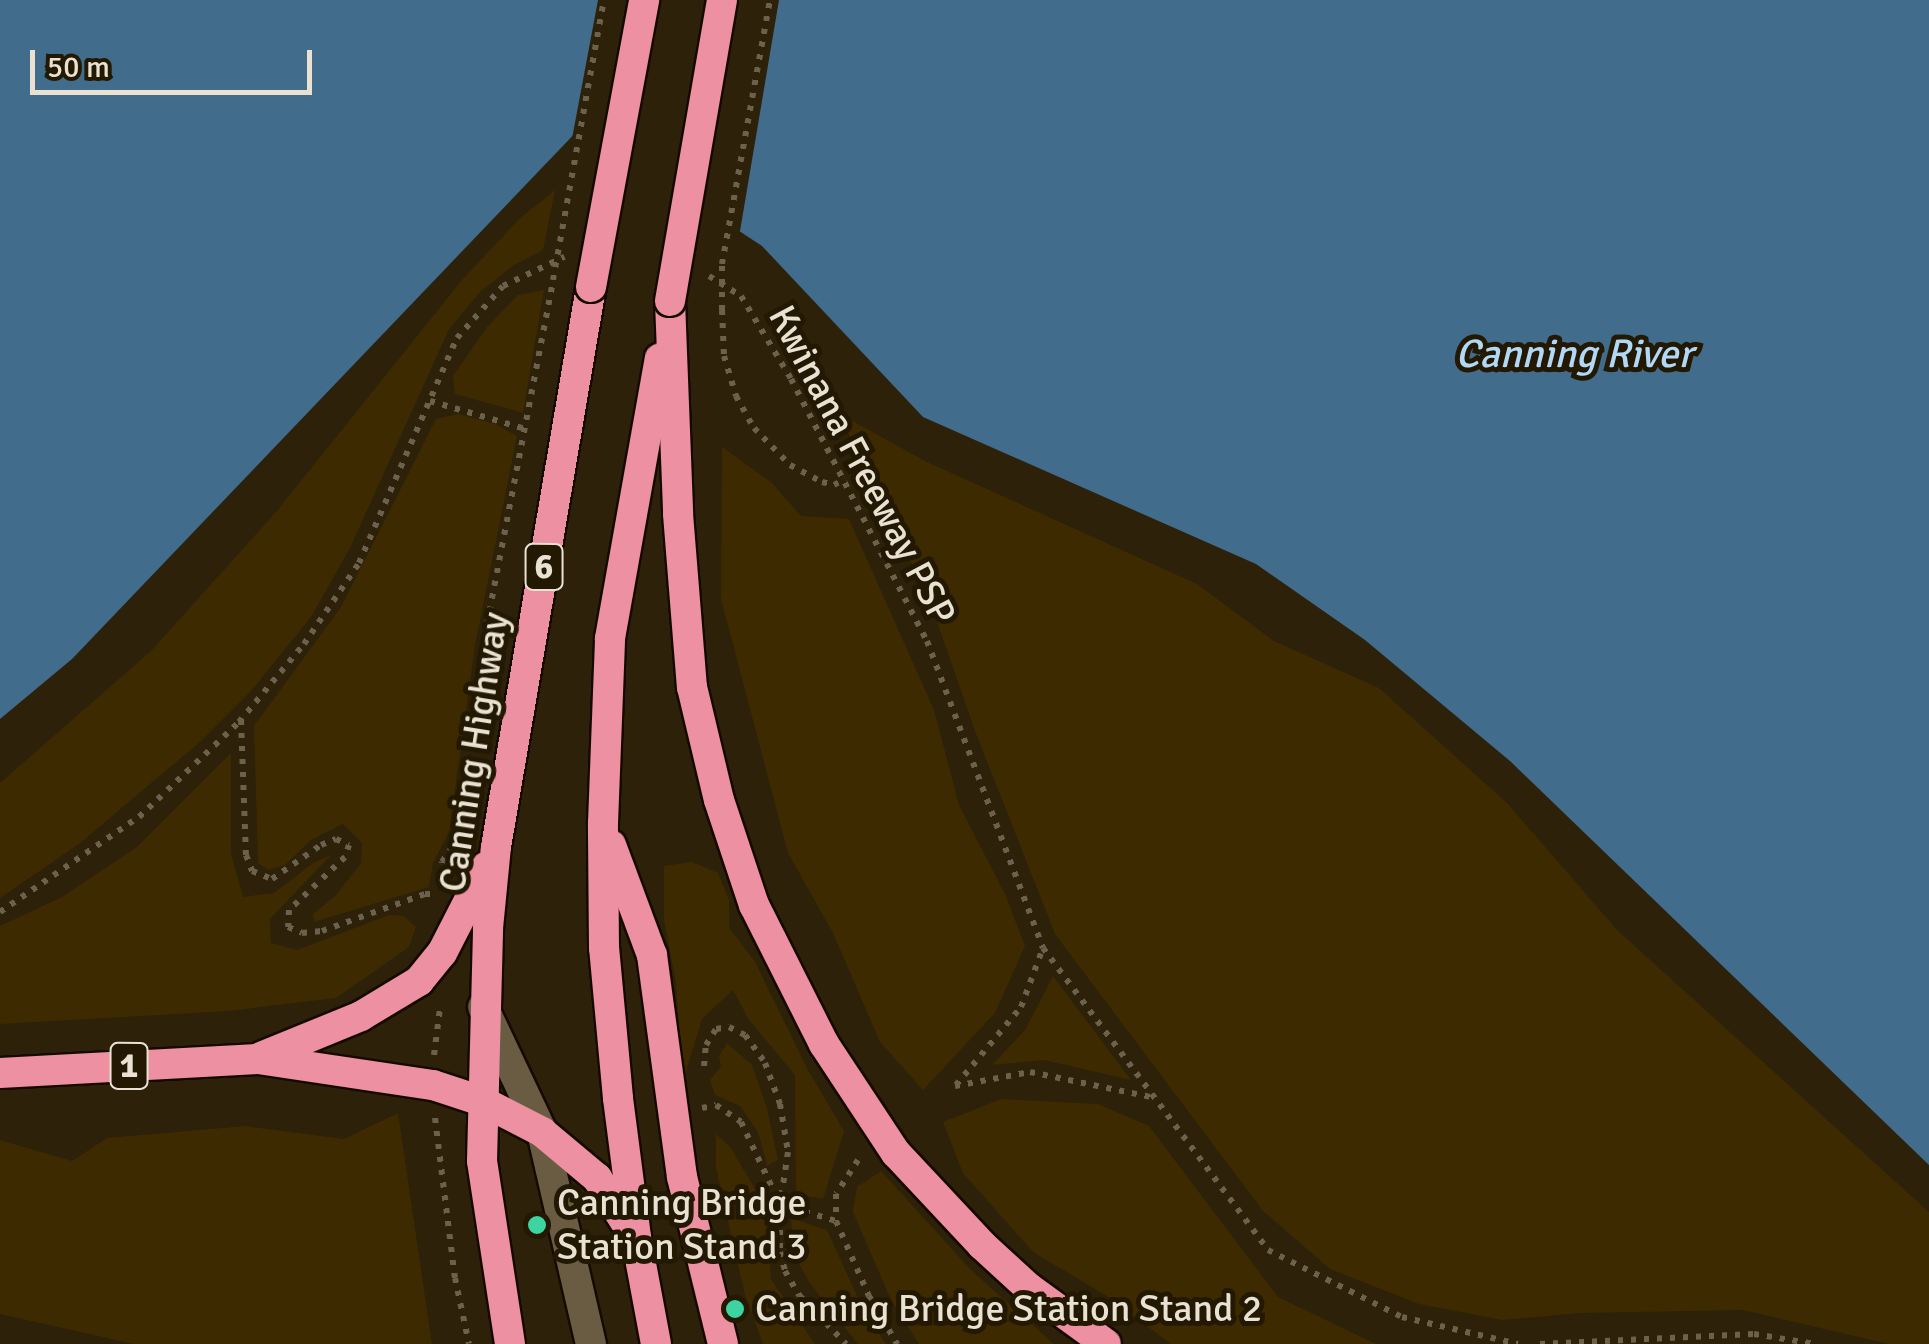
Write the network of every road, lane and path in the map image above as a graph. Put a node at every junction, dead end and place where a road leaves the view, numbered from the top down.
1 (604, 0) edge
2 (644, 0) edge
3 (722, 0) edge
4 (770, 0) edge
5 (581, 256) dead end
6 (705, 274) dead end
7 (553, 280) dead end
8 (670, 301) junction
9 (430, 401) junction
10 (526, 429) dead end
11 (846, 479) junction
12 (241, 719) junction
13 (603, 823) junction
14 (496, 847) junction
15 (439, 894) dead end
16 (0, 912) edge
17 (1043, 948) junction
18 (483, 1007) junction
19 (258, 1058) junction
20 (0, 1073) edge
21 (702, 1077) dead end
22 (700, 1093) dead end
23 (1158, 1098) junction
24 (482, 1101) junction
25 (698, 1109) junction
26 (701, 1127) dead end
27 (542, 1132) junction
28 (858, 1160) dead end
29 (780, 1204) junction
30 (836, 1221) junction
31 (636, 1237) junction
32 (510, 1344) edge
33 (591, 1344) edge
34 (656, 1344) edge
35 (723, 1344) edge
36 (846, 1344) edge
37 (897, 1344) edge
38 (1106, 1344) edge
39 (1518, 1344) edge
40 (1540, 1344) edge
41 (1815, 1344) edge

1 - 7 path, bridge
2 - 14 highway, Canning Highway / 6, bridge
3 - 8 highway, 6, bridge
4 - 11 path, bridge
5 - 9 path
6 - 11 path, Kwinana Freeway PSP
8 - 13 highway, 6
8 - 38 highway
9 - 10 path
9 - 12 path
11 - 17 path, Kwinana Freeway PSP
12 - 15 path
12 - 16 path
13 - 31 highway, 6
13 - 35 highway
14 - 18 highway, Canning Highway / 6
14 - 19 highway, 1
17 - 23 path, Kwinana Freeway PSP
17 - 23 path
18 - 24 highway, Canning Highway / 6
18 - 27 lane
19 - 20 highway, 1
19 - 24 highway, 1
21 - 29 path
22 - 25 path
23 - 39 path, Kwinana Freeway PSP
24 - 27 highway, 1
24 - 32 highway, Canning Highway / 6
25 - 26 path
25 - 29 path
27 - 31 highway, 1
27 - 33 lane
28 - 30 path
29 - 30 path
29 - 36 path
30 - 37 path
31 - 34 highway, 1
40 - 41 path

